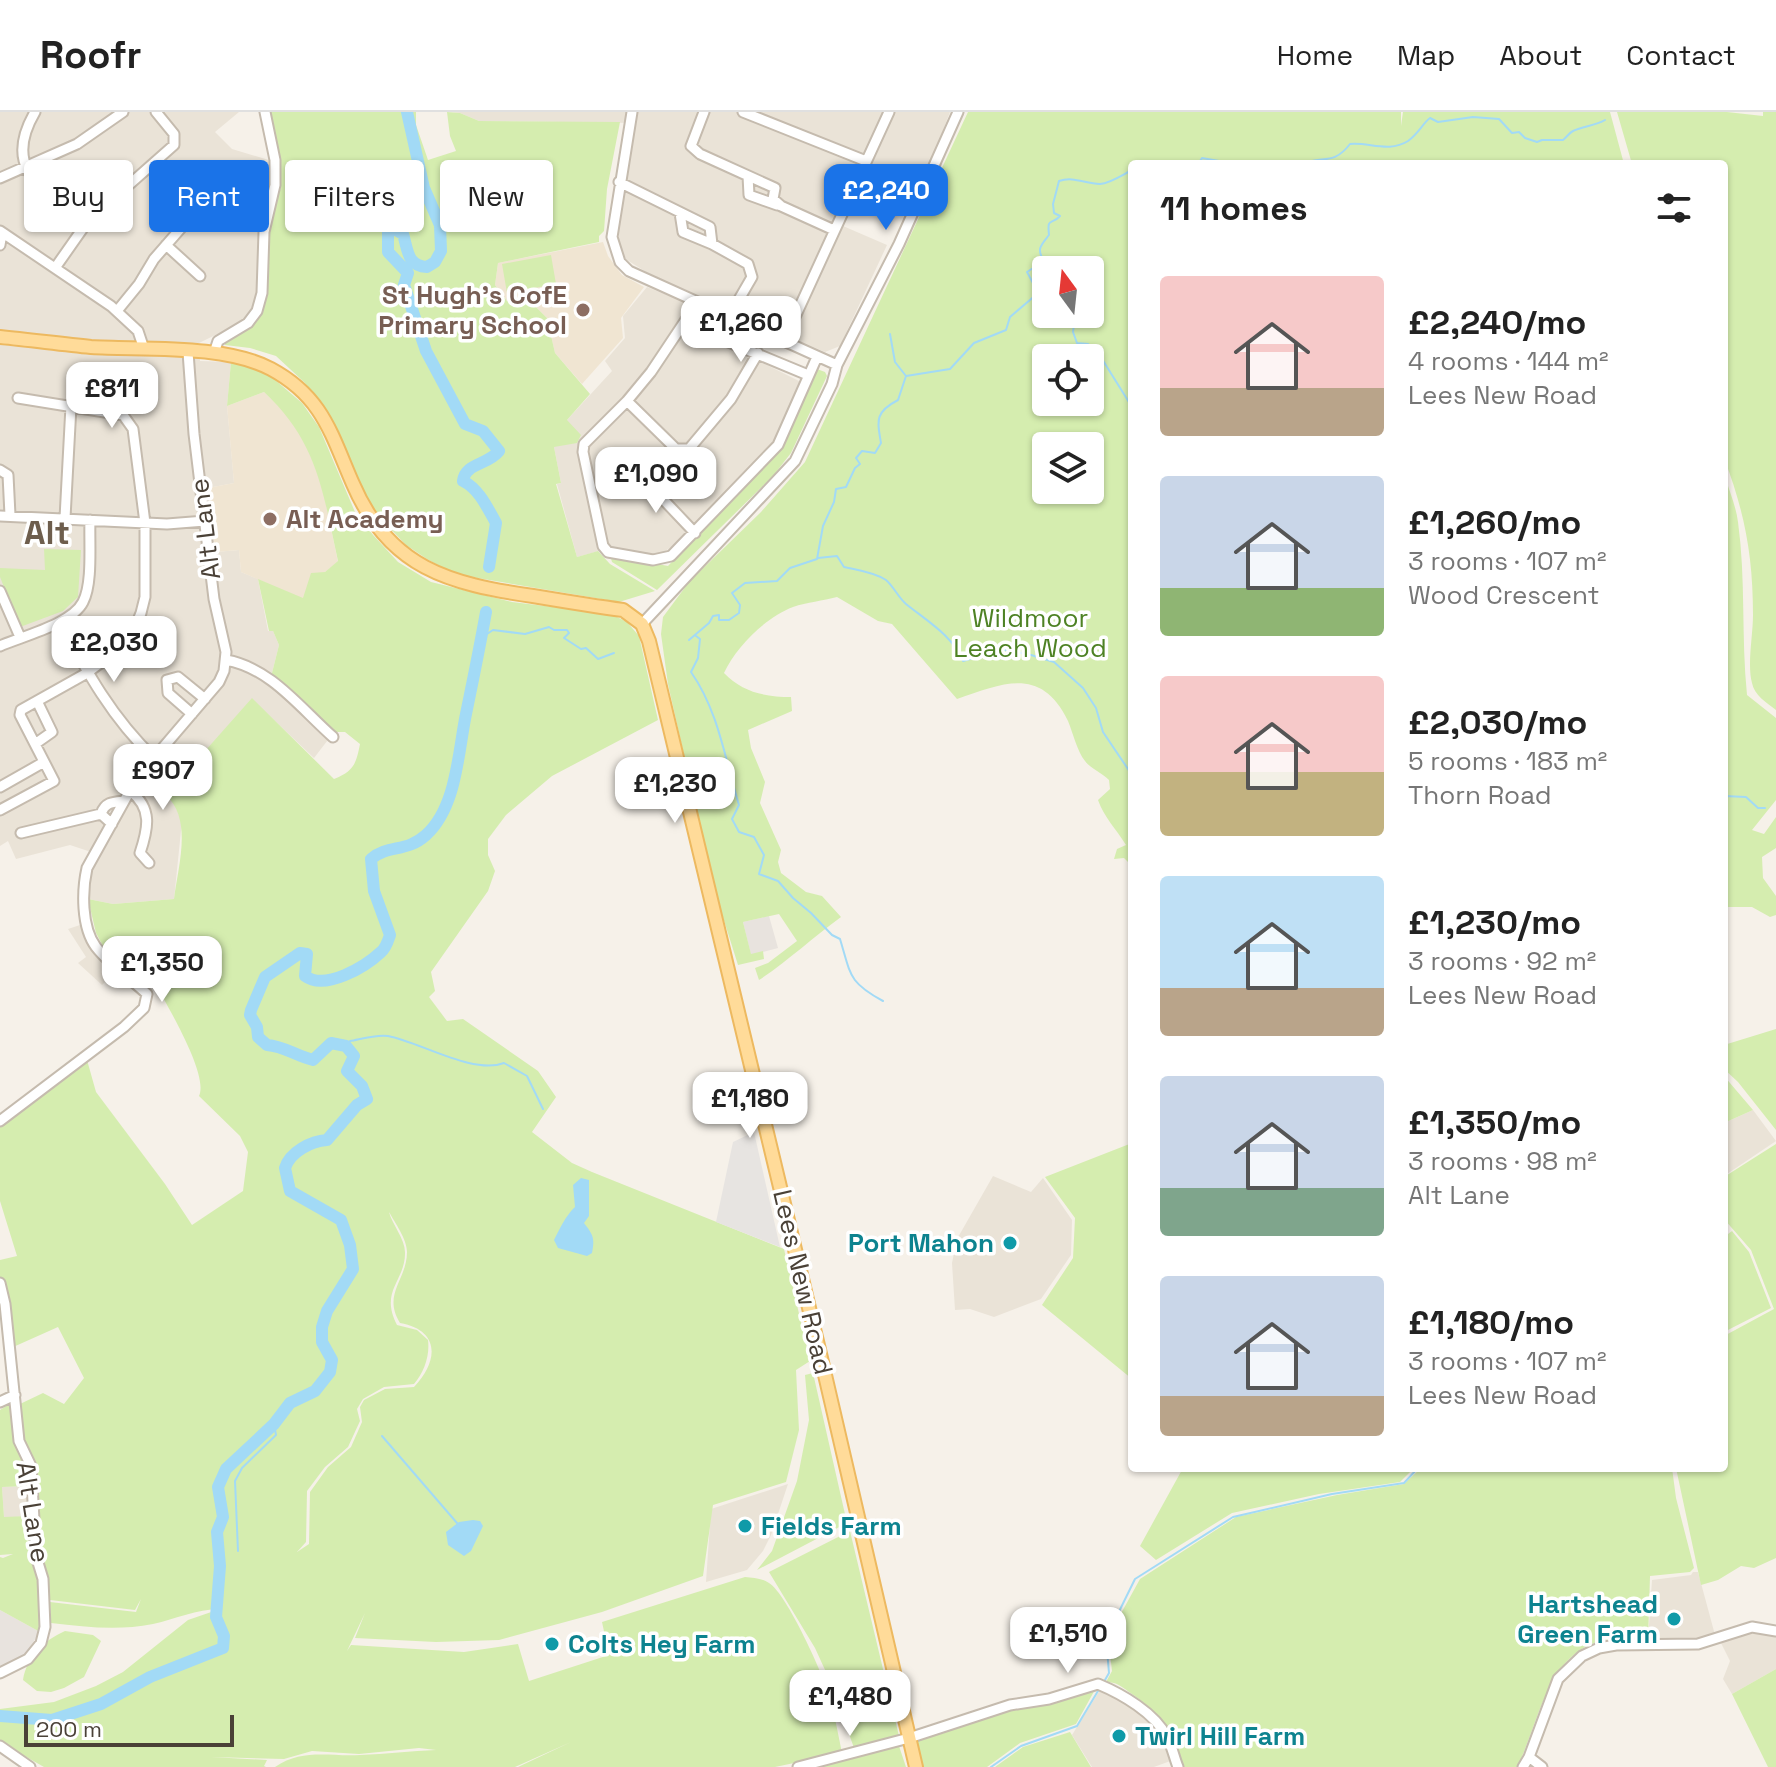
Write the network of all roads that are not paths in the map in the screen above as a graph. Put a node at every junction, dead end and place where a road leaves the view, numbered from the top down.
1 (35, 112) edge
2 (123, 112) edge
3 (156, 112) edge
4 (265, 112) edge
5 (632, 112) edge
6 (704, 112) edge
7 (889, 112) edge
8 (958, 112) edge
9 (747, 113) edge
10 (25, 160) edge
11 (42, 160) edge
12 (866, 161) junction
13 (24, 168) edge
14 (748, 176) junction
15 (0, 178) edge
16 (133, 181) edge
17 (619, 182) junction
18 (781, 206) junction
19 (680, 213) junction
20 (834, 230) junction
21 (1, 232) edge
22 (80, 232) edge
23 (177, 232) edge
24 (712, 244) junction
25 (0, 245) edge
26 (166, 245) junction
27 (55, 268) junction
28 (200, 276) dead end
29 (697, 303) junction
30 (117, 311) junction
31 (730, 315) junction
32 (685, 324) junction
33 (0, 337) edge
34 (784, 341) junction
35 (144, 349) junction
36 (188, 352) junction
37 (214, 353) junction
38 (758, 353) junction
39 (817, 357) junction
40 (837, 365) junction
41 (808, 375) junction
42 (18, 398) dead end
43 (627, 401) junction
44 (71, 406) junction
45 (0, 470) edge
46 (650, 481) dead end
47 (5, 516) edge
48 (65, 518) junction
49 (90, 520) junction
50 (205, 521) junction
51 (145, 523) junction
52 (695, 533) junction
53 (0, 591) edge
54 (60, 622) junction
55 (642, 624) junction
56 (20, 637) junction
57 (0, 646) edge
58 (226, 660) junction
59 (87, 673) junction
60 (205, 699) junction
61 (37, 701) junction
62 (192, 714) junction
63 (333, 737) dead end
64 (35, 744) junction
65 (154, 758) junction
66 (44, 762) junction
67 (0, 787) edge
68 (130, 791) junction
69 (0, 795) edge
70 (124, 801) junction
71 (3, 809) edge
72 (101, 814) junction
73 (112, 824) junction
74 (21, 833) dead end
75 (149, 863) dead end
76 (0, 1121) edge
77 (0, 1283) edge
78 (15, 1395) junction
79 (0, 1402) edge
80 (1776, 1631) edge
81 (0, 1673) edge
82 (1150, 1702) dead end
83 (1141, 1710) junction
84 (909, 1738) junction
85 (0, 1746) edge
86 (1529, 1757) junction
87 (30, 1767) edge
88 (798, 1767) edge
89 (916, 1767) edge
90 (1178, 1767) edge
91 (1523, 1767) edge
92 (1542, 1767) edge

1 - 10 street
2 - 11 street
3 - 16 street
4 - 37 street
5 - 17 street
6 - 14 street
7 - 12 street
8 - 40 street
9 - 12 street
12 - 20 street
13 - 15 street
14 - 18 street
14 - 18 street
17 - 19 street
17 - 29 street
18 - 20 street
19 - 24 street
19 - 24 street
20 - 34 street
21 - 25 street
21 - 27 street
22 - 27 street
23 - 26 street
24 - 31 street
26 - 28 street
26 - 30 street
27 - 30 street
29 - 31 street
29 - 32 street
30 - 35 street
31 - 34 street
32 - 38 street
32 - 43 street
33 - 35 main road
34 - 39 street
35 - 36 main road
36 - 37 main road
36 - 50 street, Alt Lane
37 - 55 main road
38 - 41 street
38 - 43 street
39 - 40 street
39 - 41 street
40 - 55 street
41 - 52 street
42 - 44 street
43 - 52 street
44 - 48 street
44 - 51 street
45 - 47 street
46 - 52 street
47 - 48 street
48 - 49 street
49 - 51 street
49 - 54 street
50 - 51 street
50 - 58 street, Alt Lane
51 - 59 street
53 - 56 street
54 - 56 street
54 - 59 street
55 - 84 main road, Lees New Road
56 - 57 street
58 - 60 street
58 - 63 street
59 - 61 street
59 - 65 street
60 - 62 street
60 - 62 street
61 - 64 street
61 - 64 street
62 - 65 street
64 - 66 street
65 - 68 street
66 - 67 street
66 - 71 street
68 - 70 street
68 - 75 street
69 - 71 street
70 - 72 street
70 - 73 street
72 - 73 street
72 - 74 street
73 - 76 street
77 - 78 street, Alt Lane
78 - 79 street
78 - 81 street, Alt Lane
80 - 86 street
82 - 83 street
83 - 84 street
83 - 90 street
84 - 88 street
84 - 89 main road, Lees New Road
85 - 87 street
86 - 91 street
86 - 92 street

